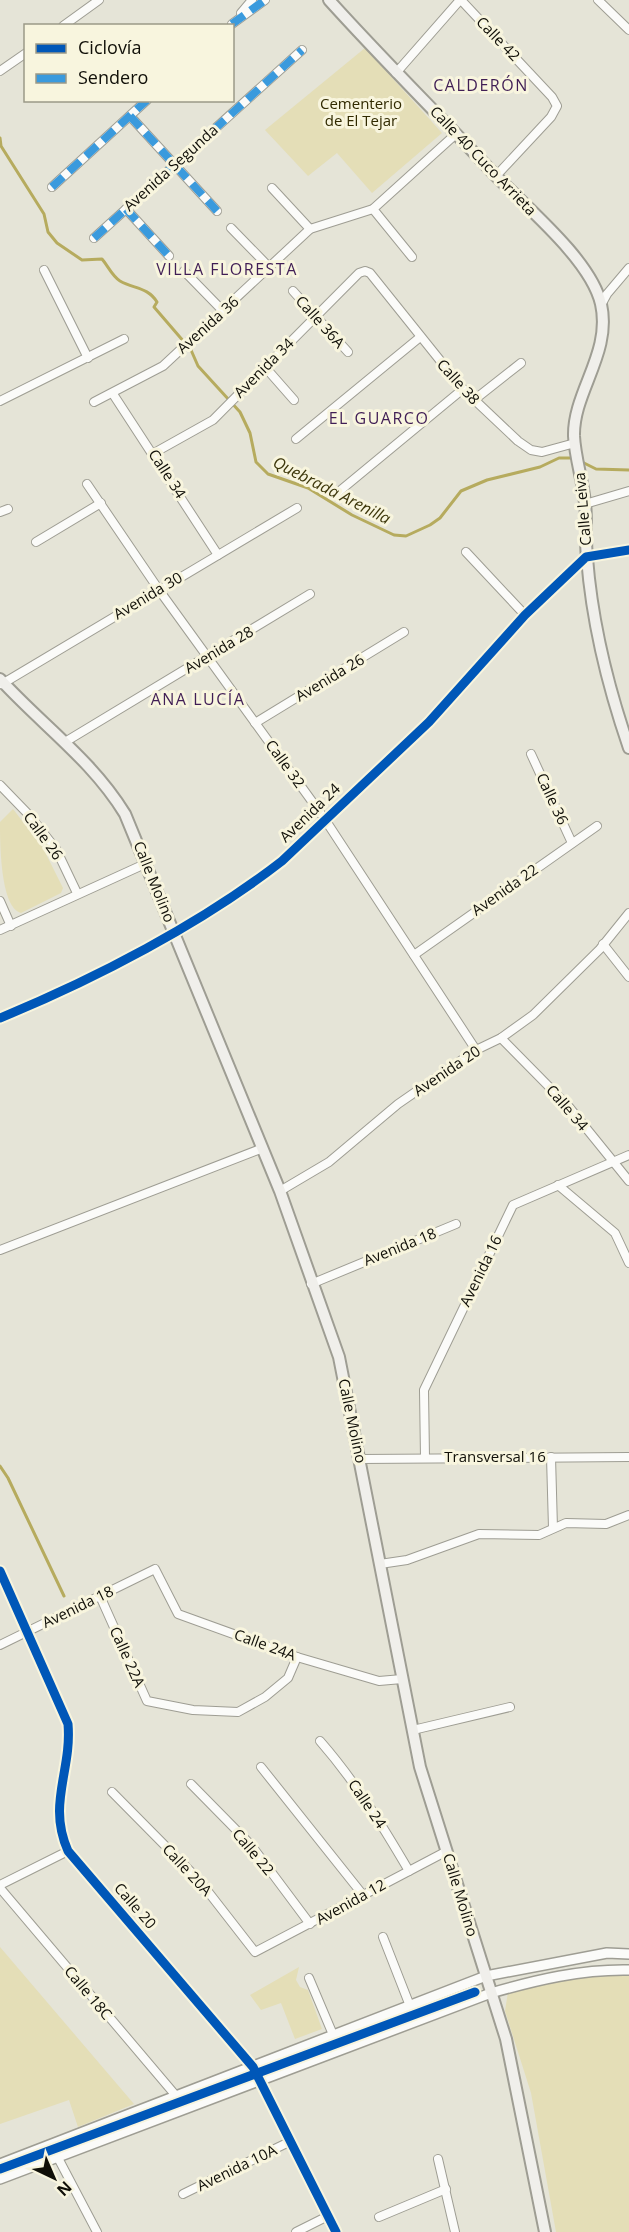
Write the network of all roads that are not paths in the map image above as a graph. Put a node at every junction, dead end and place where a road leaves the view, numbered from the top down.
1 (99, 0) edge
2 (252, 0) edge
3 (265, 0) edge
4 (329, 0) edge
5 (461, 0) edge
6 (598, 0) edge
7 (66, 24) edge
8 (232, 24) edge
9 (232, 24) edge
10 (629, 30) edge
11 (302, 50) dead end
12 (24, 54) edge
13 (0, 71) edge
14 (396, 73) junction
15 (145, 102) edge
16 (130, 116) junction
17 (457, 133) junction
18 (175, 165) junction
19 (496, 176) junction
20 (52, 187) dead end
21 (272, 188) dead end
22 (126, 209) junction
23 (373, 209) junction
24 (217, 211) dead end
25 (231, 228) dead end
26 (310, 229) junction
27 (94, 238) dead end
28 (169, 256) dead end
29 (412, 257) dead end
30 (270, 268) junction
31 (629, 268) edge
32 (44, 270) dead end
33 (184, 271) dead end
34 (365, 271) joint
35 (293, 291) dead end
36 (601, 305) junction
37 (224, 311) junction
38 (316, 317) junction
39 (419, 338) junction
40 (124, 339) dead end
41 (348, 352) dead end
42 (88, 358) junction
43 (521, 363) dead end
44 (265, 367) junction
45 (463, 389) junction
46 (113, 394) junction
47 (294, 400) dead end
48 (474, 400) junction
49 (0, 401) edge
50 (94, 402) dead end
51 (296, 439) dead end
52 (575, 443) junction
53 (154, 453) junction
54 (87, 484) dead end
55 (629, 490) edge
56 (336, 494) dead end
57 (100, 503) junction
58 (585, 504) junction
59 (297, 508) dead end
60 (36, 542) dead end
61 (629, 550) edge
62 (466, 552) dead end
63 (218, 555) junction
64 (586, 557) junction
65 (159, 590) junction
66 (310, 594) dead end
67 (525, 615) junction
68 (404, 632) dead end
69 (207, 656) junction
70 (1, 682) edge
71 (255, 723) junction
72 (65, 742) junction
73 (629, 748) edge
74 (531, 754) dead end
75 (0, 785) edge
76 (324, 819) junction
77 (597, 826) dead end
78 (572, 843) junction
79 (147, 863) junction
80 (77, 893) junction
81 (0, 901) edge
82 (629, 913) edge
83 (11, 926) junction
84 (0, 930) edge
85 (175, 933) junction
86 (603, 944) junction
87 (414, 955) junction
88 (629, 977) edge
89 (0, 1018) edge
90 (501, 1038) junction
91 (476, 1050) junction
92 (263, 1148) junction
93 (629, 1155) edge
94 (612, 1164) junction
95 (629, 1181) edge
96 (558, 1185) junction
97 (280, 1191) junction
98 (456, 1224) dead end
99 (0, 1250) edge
100 (629, 1263) edge
101 (311, 1284) junction
102 (629, 1456) edge
103 (551, 1457) junction
104 (425, 1458) junction
105 (360, 1459) junction
106 (629, 1515) edge
107 (553, 1528) junction
108 (380, 1564) junction
109 (155, 1569) joint
110 (0, 1571) edge
111 (100, 1596) junction
112 (27, 1632) junction
113 (0, 1645) edge
114 (297, 1657) junction
115 (402, 1679) junction
116 (510, 1707) dead end
117 (413, 1730) junction
118 (320, 1741) dead end
119 (261, 1767) dead end
120 (191, 1784) dead end
121 (112, 1792) dead end
122 (68, 1851) junction
123 (447, 1851) junction
124 (409, 1871) junction
125 (0, 1887) edge
126 (363, 1894) junction
127 (310, 1924) junction
128 (383, 1937) dead end
129 (255, 1952) joint
130 (629, 1954) edge
131 (524, 1967) junction
132 (629, 1970) edge
133 (486, 1976) junction
134 (309, 1978) dead end
135 (528, 1983) junction
136 (491, 1993) junction
137 (410, 2006) junction
138 (334, 2037) junction
139 (253, 2067) junction
140 (261, 2080) junction
141 (177, 2097) junction
142 (291, 2141) junction
143 (57, 2156) junction
144 (438, 2159) dead end
145 (0, 2164) edge
146 (0, 2179) edge
147 (446, 2189) junction
148 (183, 2194) dead end
149 (328, 2216) junction
150 (379, 2217) dead end
151 (97, 2232) edge
152 (296, 2232) edge
153 (336, 2232) edge
154 (455, 2232) edge
155 (545, 2232) edge

1 - 7 street
2 - 8 street
3 - 9 street
4 - 14 main road, Calle 40 Cuco Arrieta
5 - 14 street
5 - 19 street, Calle 42
6 - 10 street
11 - 18 street, Avenida Segunda
12 - 13 street
14 - 17 main road, Calle 40 Cuco Arrieta
15 - 16 street
16 - 18 street
16 - 20 street
17 - 19 main road, Calle 40 Cuco Arrieta
17 - 23 street, Avenida 36
18 - 22 street, Avenida Segunda
18 - 24 street
19 - 36 main road, Calle 40 Cuco Arrieta
21 - 26 street
22 - 27 street, Avenida Segunda
22 - 28 street
23 - 26 street, Avenida 36
23 - 29 street
25 - 30 street
26 - 30 street, Avenida 36
30 - 37 street, Avenida 36
31 - 36 street
32 - 42 street
33 - 37 street
34 - 38 street, Avenida 34
34 - 39 street, Calle 38
35 - 38 street, Calle 36A
36 - 52 main road, Calle Leiva
37 - 46 street, Avenida 36
38 - 41 street, Calle 36A
38 - 44 street, Avenida 34
39 - 45 street, Calle 38
39 - 51 street
40 - 42 street
42 - 49 street
43 - 48 street
44 - 47 street
44 - 53 street, Avenida 34
45 - 48 street, Calle 38
45 - 56 street
46 - 50 street, Avenida 36
46 - 53 street, Calle 34
48 - 52 street, Calle 38
52 - 58 main road, Calle Leiva
53 - 63 street, Calle 34
54 - 57 street, Calle 32
55 - 58 street
57 - 60 street
57 - 65 street, Calle 32
58 - 64 main road, Calle Leiva
59 - 63 street, Avenida 30
61 - 64 street
62 - 67 street
63 - 65 street, Avenida 30
64 - 67 street, Avenida 24
64 - 73 main road, Calle Leiva
65 - 69 street, Calle 32
65 - 70 street, Avenida 30
66 - 69 street, Avenida 28
67 - 76 street, Avenida 24
68 - 71 street, Avenida 26
69 - 71 street, Calle 32
69 - 72 street, Avenida 28
70 - 72 main road, Calle Molino
71 - 76 street, Calle 32
72 - 79 main road, Calle Molino
74 - 78 street, Calle 36
75 - 80 street, Calle 26
76 - 85 street, Avenida 24
76 - 87 street, Calle 32
77 - 78 street, Avenida 22
78 - 87 street, Avenida 22
79 - 80 street
79 - 85 main road, Calle Molino
80 - 83 street
81 - 83 street
82 - 86 street, Avenida 20
83 - 84 street
85 - 89 street, Avenida 24
85 - 92 main road, Calle Molino
86 - 88 street
86 - 90 street, Avenida 20
87 - 91 street, Calle 32
90 - 91 street, Avenida 20
90 - 94 street, Calle 34
91 - 97 street, Avenida 20
92 - 97 main road, Calle Molino
92 - 99 street
93 - 94 street, Avenida 16
94 - 95 street, Calle 34
94 - 96 street, Avenida 16
96 - 100 street
96 - 104 street, Avenida 16
97 - 101 main road, Calle Molino
98 - 101 street, Avenida 18
101 - 105 main road, Calle Molino
102 - 103 street, Transversal 16
103 - 104 street, Transversal 16
103 - 107 street
104 - 105 street, Transversal 16
105 - 108 main road, Calle Molino
106 - 107 street
107 - 108 street
108 - 115 main road, Calle Molino
109 - 111 street, Avenida 18
109 - 114 street, Calle 24A
110 - 112 street, Calle 20
111 - 112 street, Avenida 18
111 - 114 street, Calle 22A
112 - 113 street, Avenida 18
112 - 122 street, Calle 20
114 - 115 street, Calle 24A
115 - 117 main road, Calle Molino
116 - 117 street
117 - 123 main road, Calle Molino
118 - 124 street, Calle 24
119 - 126 street
120 - 127 street, Calle 22
121 - 129 street, Calle 20A
122 - 125 street
122 - 139 street, Calle 20
123 - 124 street, Avenida 12
123 - 133 main road, Calle Molino
124 - 126 street, Avenida 12
125 - 141 street, Calle 18C
126 - 127 street, Avenida 12
127 - 129 street, Avenida 12
128 - 137 street
130 - 131 street
131 - 133 street
131 - 135 street
132 - 135 street
133 - 136 main road, Calle Molino
133 - 137 street
134 - 138 street
135 - 136 street
136 - 140 street
136 - 155 main road, Calle Molino
137 - 138 street
138 - 139 street
139 - 140 street, Calle 20
139 - 141 street
140 - 142 street, Calle 20
140 - 143 street
141 - 145 street
142 - 148 street, Avenida 10A
142 - 149 street, Calle 20
143 - 146 street
143 - 151 street
144 - 147 street
147 - 150 street
147 - 154 street
149 - 152 street
149 - 153 street, Calle 20

